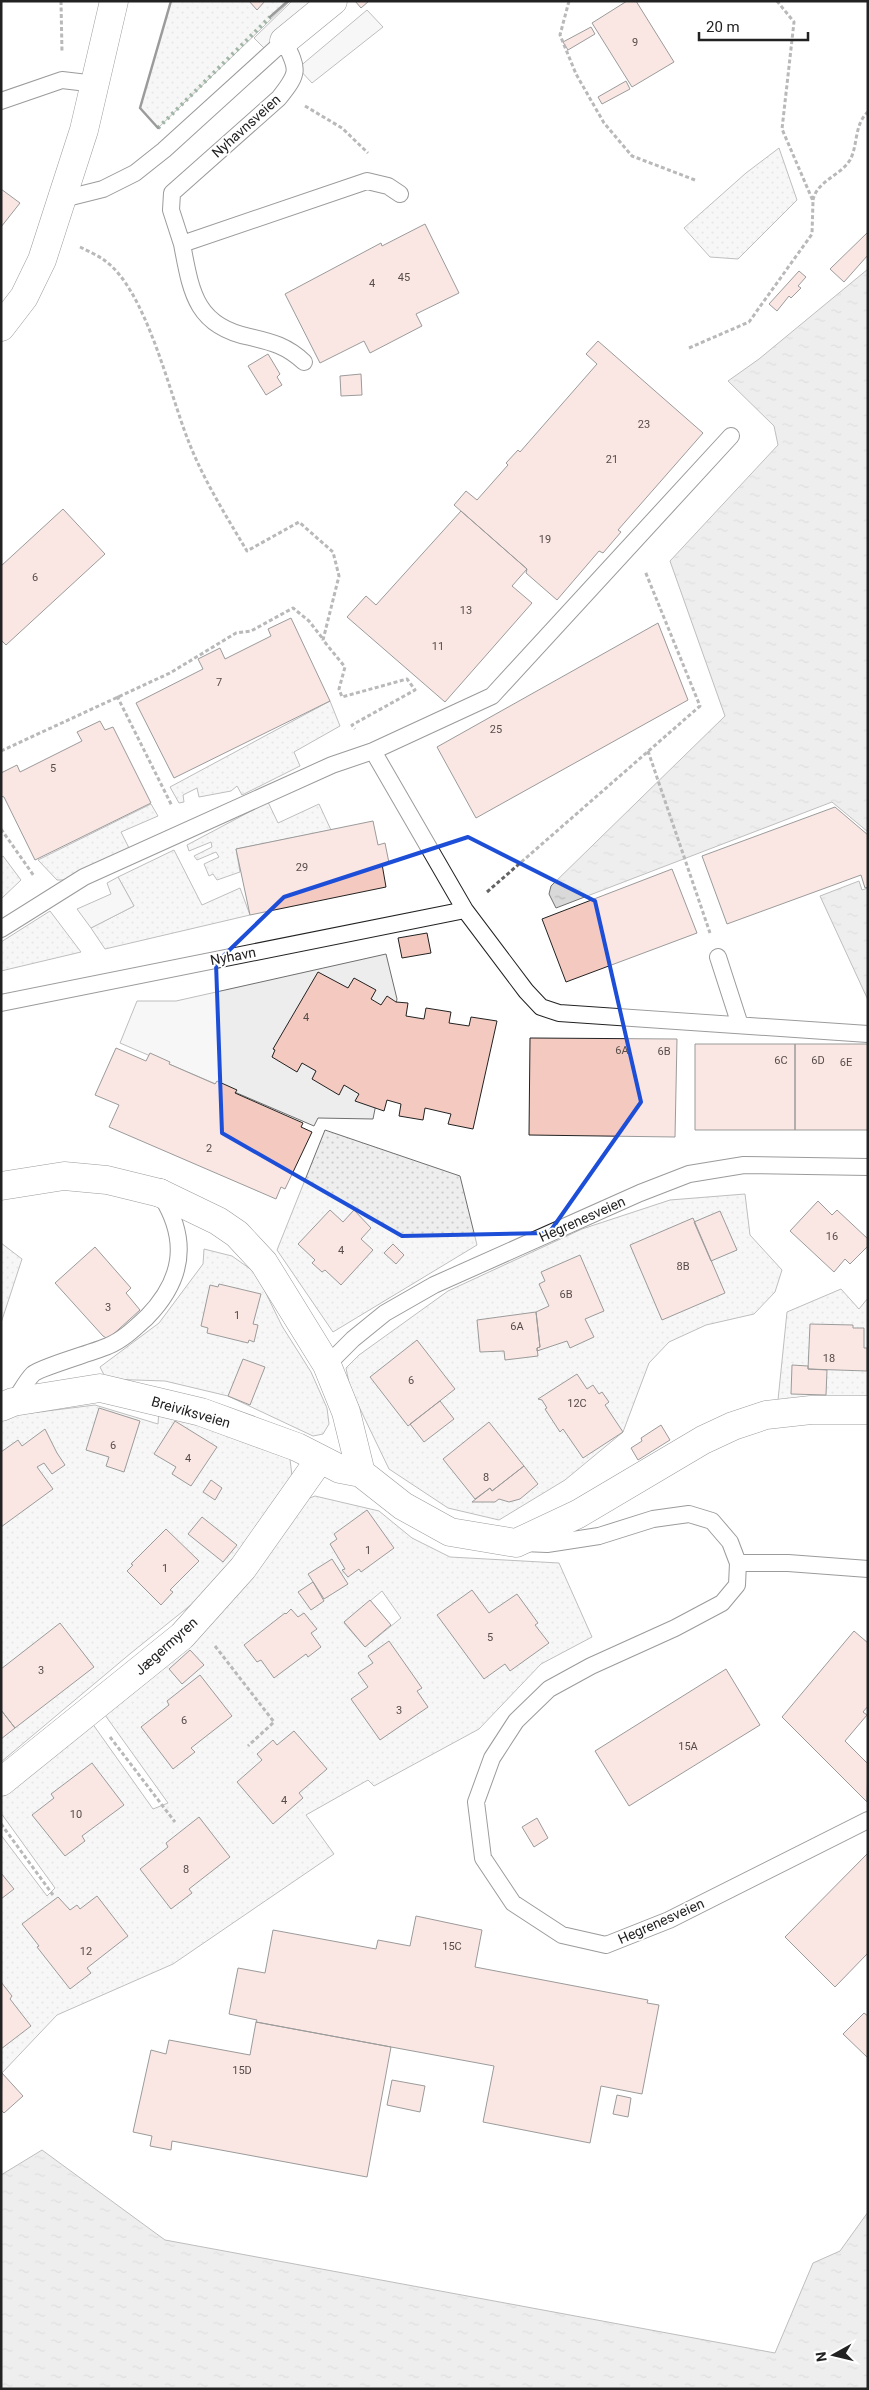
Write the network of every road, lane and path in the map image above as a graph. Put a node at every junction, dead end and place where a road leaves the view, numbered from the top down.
1 (61, 1) edge
2 (114, 1) edge
3 (332, 1) edge
4 (569, 1) edge
5 (777, 1) edge
6 (284, 41) junction
7 (62, 62) dead end
8 (96, 84) junction
9 (1, 101) edge
10 (868, 112) edge
11 (317, 114) dead end
12 (360, 146) dead end
13 (695, 180) dead end
14 (400, 194) dead end
15 (63, 199) junction
16 (813, 201) junction
17 (50, 236) junction
18 (182, 244) junction
19 (1, 327) edge
20 (689, 348) dead end
21 (304, 362) dead end
22 (731, 436) dead end
23 (633, 543) junction
24 (323, 640) junction
25 (117, 696) junction
26 (1, 750) edge
27 (372, 751) junction
28 (648, 751) junction
29 (174, 810) dead end
30 (1, 830) edge
31 (27, 882) dead end
32 (465, 910) junction
33 (1, 929) edge
34 (718, 958) joint
35 (1, 1003) edge
36 (740, 1024) junction
37 (868, 1034) edge
38 (868, 1167) edge
39 (1, 1186) edge
40 (160, 1193) junction
41 (327, 1365) junction
42 (7, 1405) edge
43 (868, 1410) edge
44 (320, 1459) junction
45 (361, 1473) junction
46 (516, 1543) junction
47 (738, 1563) junction
48 (868, 1569) edge
49 (196, 1620) junction
50 (90, 1710) junction
51 (248, 1746) dead end
52 (1, 1782) edge
53 (868, 1820) edge
54 (175, 1822) dead end
55 (1, 1824) edge
56 (53, 1896) dead end

1 - 7 path
2 - 8 street
3 - 6 street
4 - 13 path
5 - 16 path
6 - 15 lane
6 - 18 lane, Nyhavnsveien
8 - 9 lane
8 - 15 street
10 - 16 path
11 - 12 path
14 - 18 lane
15 - 17 street
16 - 20 path
17 - 19 street
17 - 24 path
18 - 21 lane
22 - 23 lane
23 - 27 lane
23 - 28 path
24 - 25 path
24 - 27 path
25 - 26 path
25 - 29 path
27 - 32 lane
27 - 33 lane
28 - 32 path
28 - 34 path
30 - 31 path
32 - 35 lane, Nyhavn
32 - 36 lane
34 - 36 lane
36 - 37 lane
38 - 41 lane, Hegrenesveien
39 - 40 street
40 - 41 street
40 - 42 lane, Breiviksveien
41 - 45 street
42 - 44 street, Breiviksveien
43 - 46 street
44 - 45 street, Breiviksveien
44 - 49 street, Jægermyren
45 - 46 street, Hegrenesveien
46 - 47 lane, Hegrenesveien
47 - 48 lane
47 - 53 lane, Hegrenesveien
49 - 50 street, Jægermyren
49 - 51 path
50 - 52 street, Jægermyren
50 - 54 path
55 - 56 path

